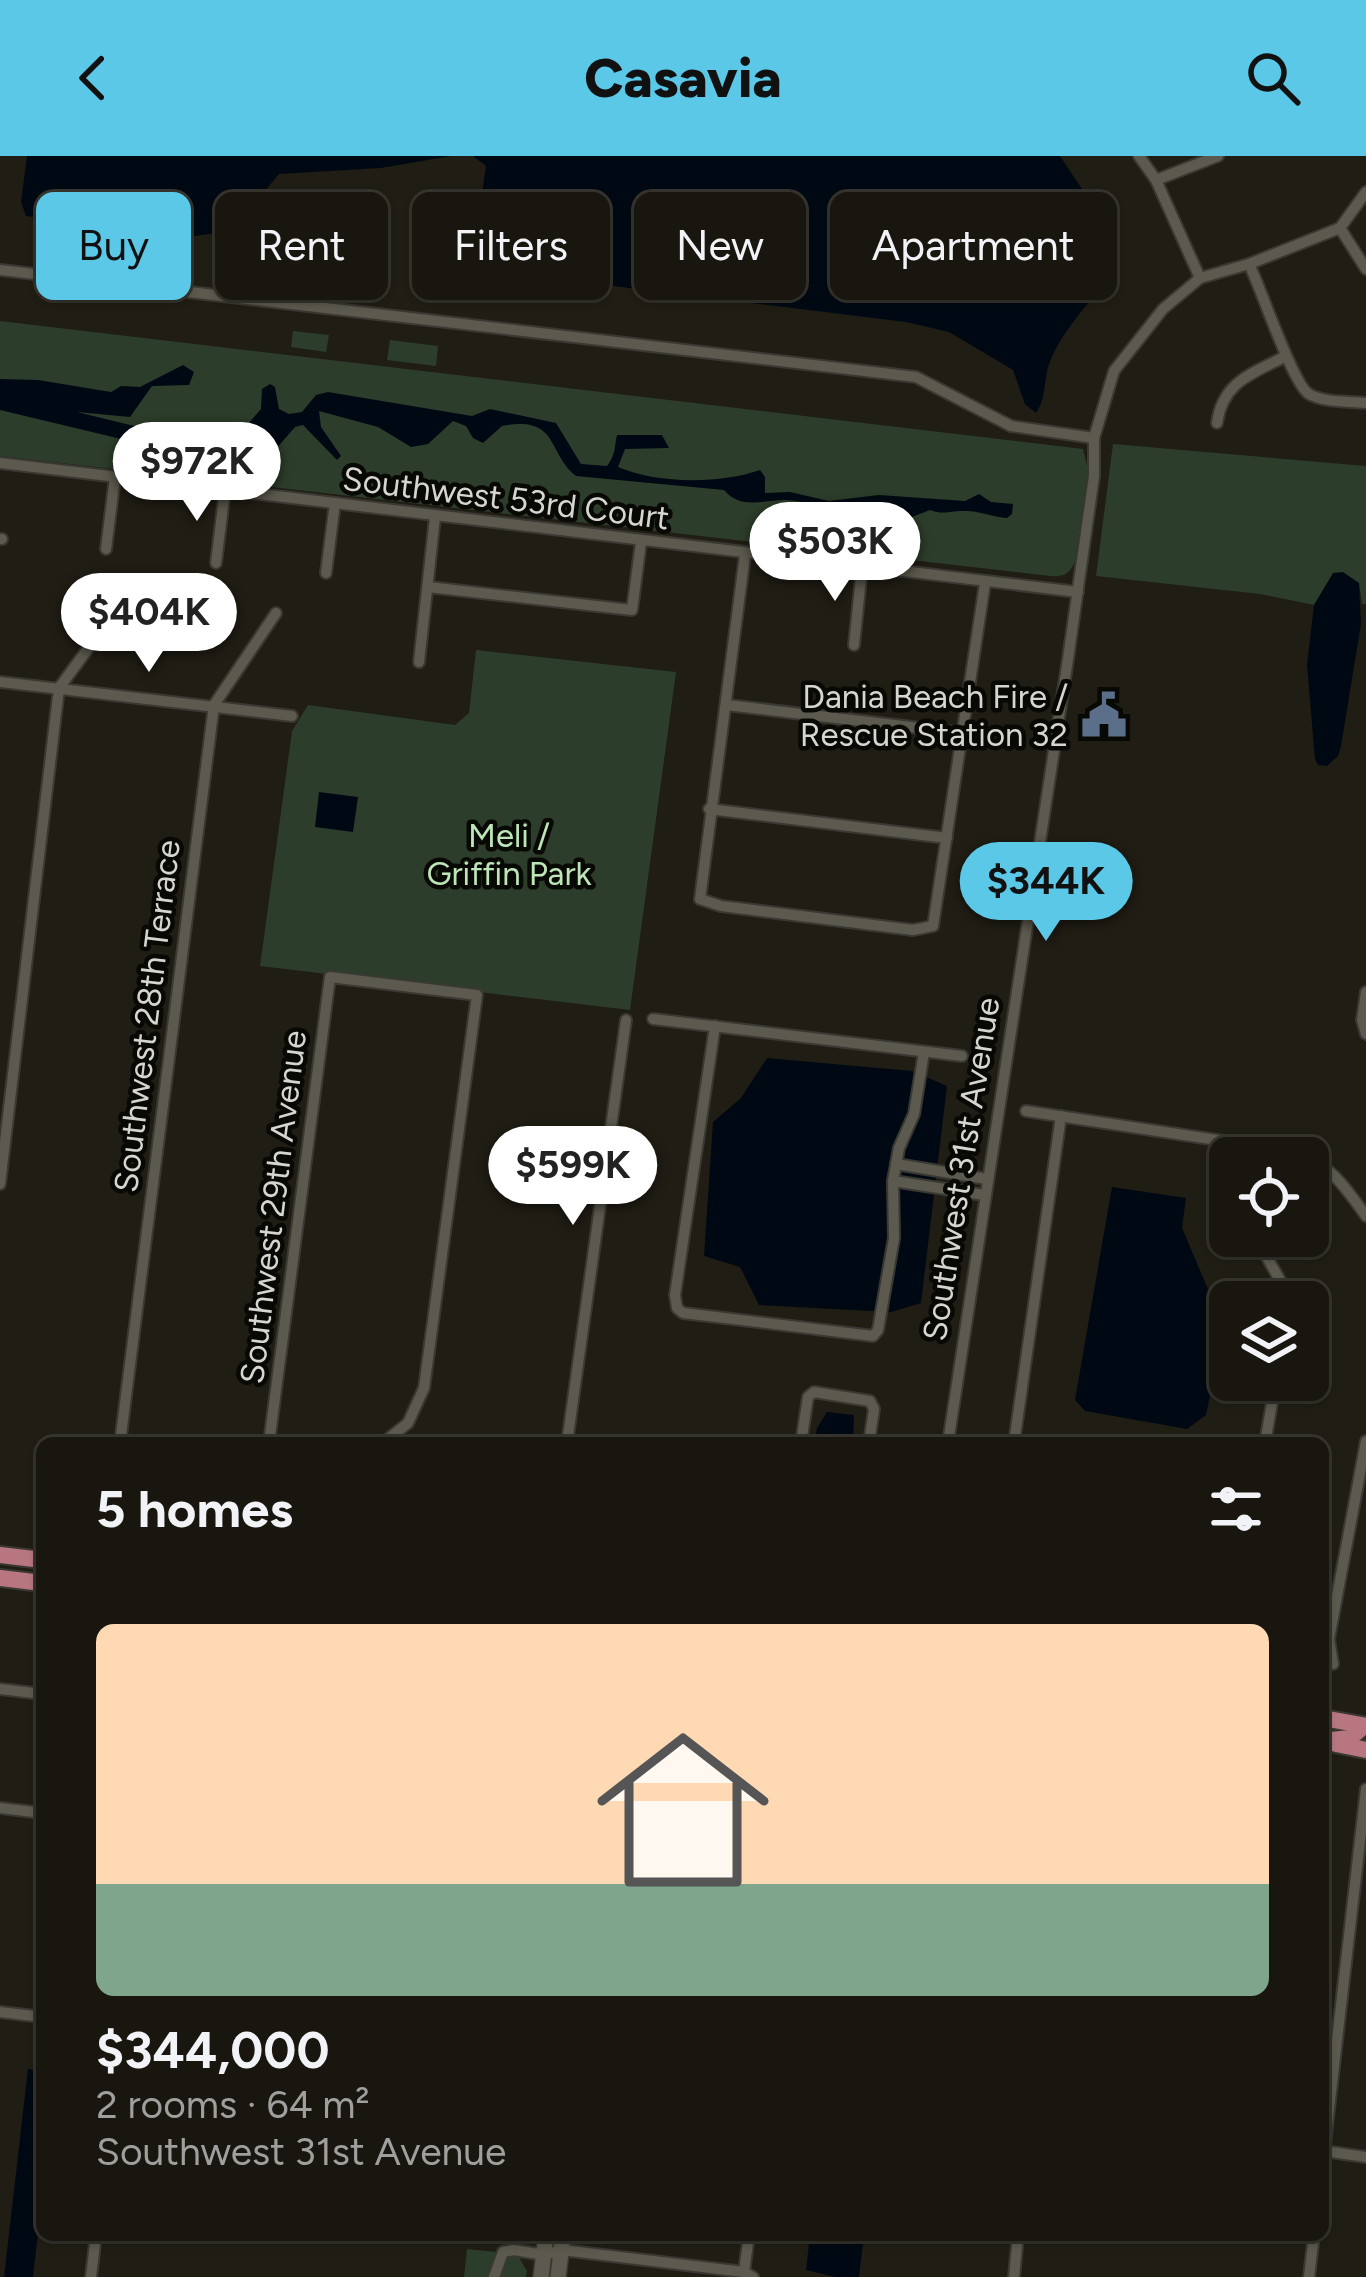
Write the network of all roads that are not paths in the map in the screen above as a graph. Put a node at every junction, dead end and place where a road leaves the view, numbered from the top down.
1 (1139, 156) edge
2 (1218, 156) edge
3 (1156, 180) junction
4 (1366, 192) edge
5 (1340, 228) junction
6 (1249, 264) junction
7 (1366, 269) edge
8 (0, 270) edge
9 (1200, 278) junction
10 (1286, 356) junction
11 (1366, 403) edge
12 (1216, 423) dead end
13 (1094, 438) junction
14 (0, 463) edge
15 (115, 477) junction
16 (224, 490) junction
17 (335, 503) junction
18 (435, 517) junction
19 (641, 542) junction
20 (106, 549) dead end
21 (745, 555) junction
22 (216, 562) dead end
23 (862, 568) junction
24 (326, 573) dead end
25 (985, 583) junction
26 (428, 586) junction
27 (129, 592) dead end
28 (1078, 592) junction
29 (276, 614) dead end
30 (854, 645) dead end
31 (419, 662) dead end
32 (0, 682) edge
33 (59, 688) junction
34 (727, 705) junction
35 (214, 706) junction
36 (292, 716) dead end
37 (962, 733) junction
38 (709, 809) junction
39 (947, 838) junction
40 (1366, 992) edge
41 (653, 1019) dead end
42 (626, 1020) dead end
43 (715, 1026) junction
44 (1366, 1034) edge
45 (923, 1052) junction
46 (962, 1056) dead end
47 (1026, 1111) dead end
48 (1061, 1116) junction
49 (1209, 1143) edge
50 (896, 1165) junction
51 (1329, 1170) edge
52 (987, 1179) junction
53 (893, 1181) junction
54 (0, 1184) edge
55 (984, 1196) junction
56 (1366, 1216) edge
57 (1272, 1401) edge
58 (121, 1437) edge
59 (270, 1437) edge
60 (390, 1437) edge
61 (568, 1437) edge
62 (802, 1437) edge
63 (870, 1437) edge
64 (949, 1437) edge
65 (1015, 1437) edge
66 (1266, 1437) edge
67 (1366, 1441) edge
68 (0, 1555) edge
69 (36, 1559) edge
70 (0, 1578) edge
71 (36, 1582) edge
72 (1333, 1664) dead end
73 (0, 1689) edge
74 (36, 1693) edge
75 (1329, 1719) edge
76 (1365, 1726) edge
77 (1329, 1740) edge
78 (1329, 1742) edge
79 (1366, 1750) edge
80 (1366, 1789) edge
81 (0, 1808) edge
82 (36, 1812) edge
83 (0, 2012) edge
84 (36, 2016) edge
85 (1329, 2108) edge
86 (1329, 2152) edge
87 (1366, 2157) edge
88 (95, 2241) edge
89 (545, 2241) edge
90 (749, 2241) edge
91 (1017, 2241) edge
92 (1313, 2241) edge
93 (562, 2243) edge
94 (544, 2255) junction
95 (699, 2272) edge
96 (748, 2275) edge
97 (91, 2277) edge
98 (494, 2277) edge
99 (541, 2277) edge
100 (558, 2277) edge
101 (1014, 2277) edge
102 (1309, 2277) edge

1 - 3 street
2 - 3 street
3 - 9 street
4 - 5 street
5 - 6 street
5 - 7 street
6 - 9 street
6 - 10 street
8 - 13 street
9 - 13 street, Southwest 31st Avenue
10 - 11 street
10 - 12 street
13 - 28 street, Southwest 31st Avenue
14 - 15 street, Southwest 53rd Court
15 - 16 street, Southwest 53rd Court
15 - 20 street
16 - 17 street, Southwest 53rd Court
16 - 22 street
17 - 18 street, Southwest 53rd Court
17 - 24 street
18 - 19 street, Southwest 53rd Court
18 - 26 street
19 - 21 street, Southwest 53rd Court
19 - 26 street
21 - 23 street, Southwest 53rd Court
21 - 34 street
23 - 25 street, Southwest 53rd Court
23 - 30 street
25 - 28 street, Southwest 53rd Court
25 - 37 street
26 - 31 street
27 - 33 street
28 - 52 street, Southwest 31st Avenue
29 - 35 street, Southwest 28th Terrace
32 - 33 street
33 - 35 street
33 - 54 street
34 - 37 street
34 - 38 street
35 - 36 street
35 - 58 street, Southwest 28th Terrace
37 - 39 street
38 - 39 street
38 - 39 street
40 - 44 street
41 - 43 street
42 - 61 street
43 - 45 street
43 - 53 street
45 - 46 street
45 - 50 street
47 - 48 street
48 - 49 street
48 - 65 street
50 - 52 street
50 - 53 street
51 - 56 street
52 - 55 street, Southwest 31st Avenue
53 - 55 street
55 - 64 street, Southwest 31st Avenue
57 - 66 street
59 - 60 street, Southwest 29th Avenue
62 - 63 street
67 - 72 street
68 - 69 main road
70 - 71 main road
73 - 74 street
75 - 76 main road
76 - 77 main road
78 - 79 main road
80 - 85 street
81 - 82 street
83 - 84 street
86 - 87 street
88 - 97 street
89 - 94 main road
90 - 96 street
91 - 101 street
92 - 102 street
93 - 94 street
93 - 95 street
93 - 100 main road
94 - 98 street
94 - 99 main road
95 - 96 street

